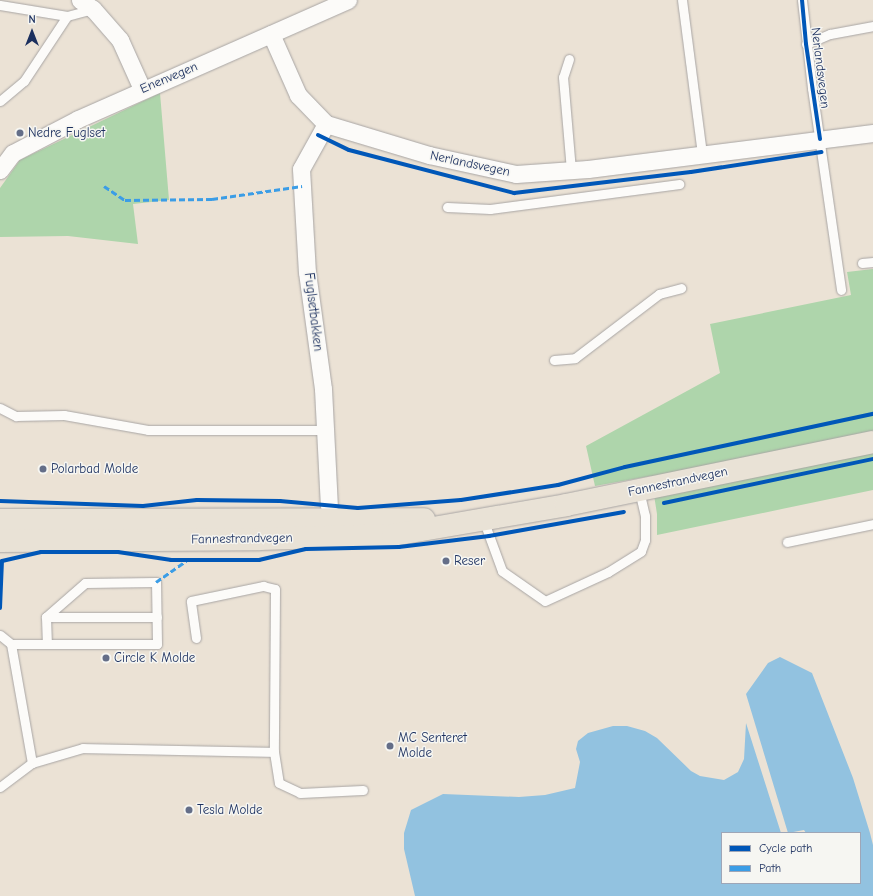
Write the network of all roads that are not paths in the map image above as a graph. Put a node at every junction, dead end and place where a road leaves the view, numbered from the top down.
1 (348, 0) edge
2 (682, 0) edge
3 (802, 0) edge
4 (87, 4) edge
5 (0, 6) edge
6 (67, 16) junction
7 (873, 26) edge
8 (271, 34) junction
9 (806, 44) junction
10 (569, 59) dead end
11 (142, 89) junction
12 (0, 102) edge
13 (326, 124) junction
14 (873, 133) edge
15 (820, 139) junction
16 (702, 154) junction
17 (0, 170) edge
18 (571, 170) junction
19 (679, 184) dead end
20 (447, 207) dead end
21 (873, 262) edge
22 (862, 263) dead end
23 (681, 288) dead end
24 (841, 290) dead end
25 (554, 360) dead end
26 (0, 408) edge
27 (325, 430) junction
28 (873, 442) edge
29 (639, 490) junction
30 (329, 506) dead end
31 (483, 519) junction
32 (0, 520) edge
33 (873, 524) edge
34 (0, 541) edge
35 (787, 542) dead end
36 (46, 617) junction
37 (157, 617) junction
38 (0, 635) edge
39 (196, 638) dead end
40 (11, 644) junction
41 (47, 644) junction
42 (274, 752) junction
43 (32, 763) junction
44 (0, 787) edge
45 (363, 790) dead end

1 - 8 street, Enenvegen
2 - 16 lane
3 - 9 lane, Nerlandsvegen
4 - 6 lane
4 - 11 street
5 - 6 lane
6 - 12 lane
7 - 9 lane
8 - 11 street, Enenvegen
8 - 13 street, Nerlandsvegen
9 - 15 lane, Nerlandsvegen
10 - 18 lane
11 - 17 street, Enenvegen
13 - 18 street, Nerlandsvegen
13 - 27 street, Fuglsetbakken
14 - 15 street, Nerlandsvegen
15 - 16 street, Nerlandsvegen
15 - 24 lane
16 - 18 street, Nerlandsvegen
19 - 20 lane
21 - 22 lane
23 - 25 lane
26 - 27 lane
27 - 30 street, Fuglsetbakken
28 - 29 highway, Fannestrandvegen
29 - 31 highway, Fannestrandvegen
29 - 31 lane
31 - 32 highway, Fannestrandvegen
31 - 34 highway, Fannestrandvegen
33 - 35 lane
36 - 37 lane
36 - 37 lane
36 - 41 lane
37 - 41 lane
38 - 40 lane
39 - 42 lane
40 - 41 lane
40 - 43 lane
42 - 43 lane
42 - 45 lane
43 - 44 lane

